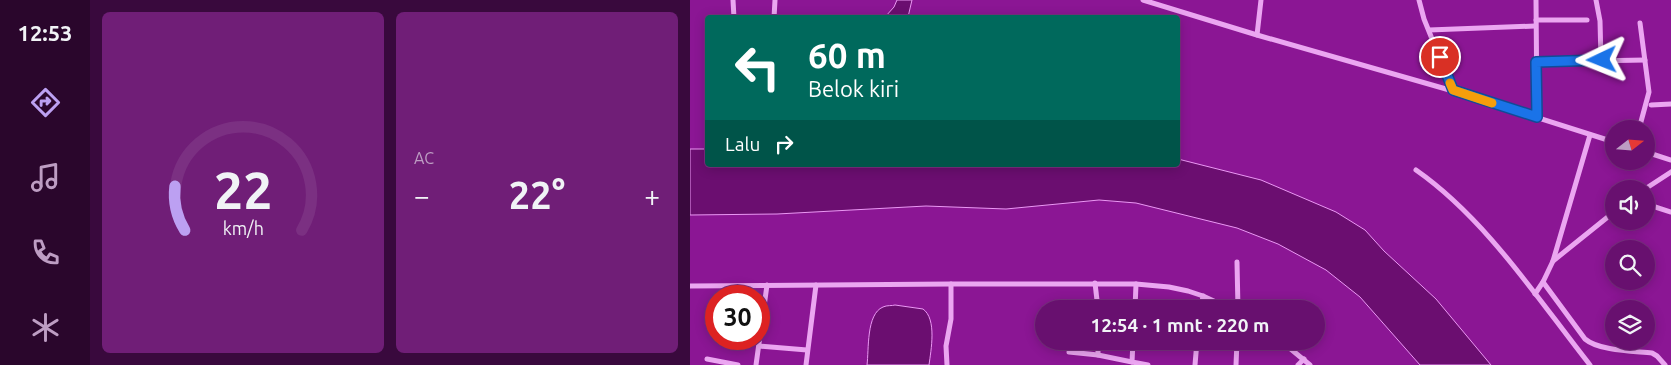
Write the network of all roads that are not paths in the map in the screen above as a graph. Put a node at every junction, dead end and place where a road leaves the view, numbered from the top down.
1 (733, 0) edge
2 (774, 0) edge
3 (1260, 0) edge
4 (1419, 0) edge
5 (1536, 0) edge
6 (1596, 0) edge
7 (1147, 1) edge
8 (734, 15) edge
9 (774, 15) edge
10 (1536, 20) junction
11 (1587, 20) dead end
12 (1640, 23) dead end
13 (1536, 26) junction
14 (1429, 30) junction
15 (1257, 35) junction
16 (1602, 60) junction
17 (1645, 60) junction
18 (1536, 62) junction
19 (1453, 90) junction
20 (1671, 104) edge
21 (1651, 105) dead end
22 (1537, 117) junction
23 (1642, 120) edge
24 (1590, 135) junction
25 (1605, 139) edge
26 (1655, 155) edge
27 (1671, 160) edge
28 (1416, 170) dead end
29 (1671, 172) edge
30 (1655, 182) edge
31 (1655, 207) edge
32 (1671, 212) edge
33 (1605, 219) edge
34 (1553, 261) junction
35 (1237, 262) dead end
36 (1543, 282) junction
37 (952, 284) junction
38 (1095, 284) junction
39 (1136, 284) junction
40 (770, 285) edge
41 (816, 285) junction
42 (690, 286) edge
43 (705, 286) edge
44 (1535, 294) junction
45 (1203, 296) junction
46 (1097, 300) edge
47 (1135, 300) edge
48 (1202, 300) edge
49 (1212, 300) edge
50 (1238, 300) edge
51 (770, 347) edge
52 (758, 350) edge
53 (807, 350) junction
54 (1098, 350) edge
55 (1133, 350) edge
56 (1196, 350) edge
57 (1237, 350) edge
58 (1292, 350) edge
59 (1069, 352) dead end
60 (1098, 355) junction
61 (707, 359) dead end
62 (1304, 359) junction
63 (1132, 362) junction
64 (738, 365) edge
65 (756, 365) edge
66 (806, 365) edge
67 (947, 365) edge
68 (1148, 365) edge
69 (1195, 365) edge
70 (1236, 365) edge
71 (1298, 365) edge
72 (1310, 365) edge
73 (1590, 365) edge
74 (1665, 365) edge

1 - 8 street
2 - 9 street
3 - 15 street
4 - 14 street
5 - 10 street
6 - 16 street
7 - 15 street
10 - 11 street
10 - 13 street
12 - 17 street
13 - 14 street
13 - 18 street
14 - 19 street
15 - 19 street
16 - 17 street
16 - 18 street
17 - 23 street
18 - 22 street
19 - 22 street
20 - 21 street
22 - 24 street
24 - 25 street
24 - 34 street
26 - 27 street
28 - 44 street
29 - 30 street
31 - 32 street
33 - 34 street
34 - 36 street
35 - 50 street
36 - 44 street
36 - 74 street
37 - 38 street
37 - 41 street
37 - 67 street
38 - 39 street
38 - 46 street
39 - 45 street
39 - 47 street
40 - 41 street
41 - 53 street
42 - 43 street
44 - 73 street
45 - 48 street
45 - 49 street
51 - 53 street
52 - 65 street
53 - 66 street
54 - 60 street
55 - 63 street
56 - 69 street
57 - 70 street
58 - 62 street
59 - 60 street
60 - 63 street
61 - 64 street
62 - 71 street
62 - 72 street
63 - 68 street

